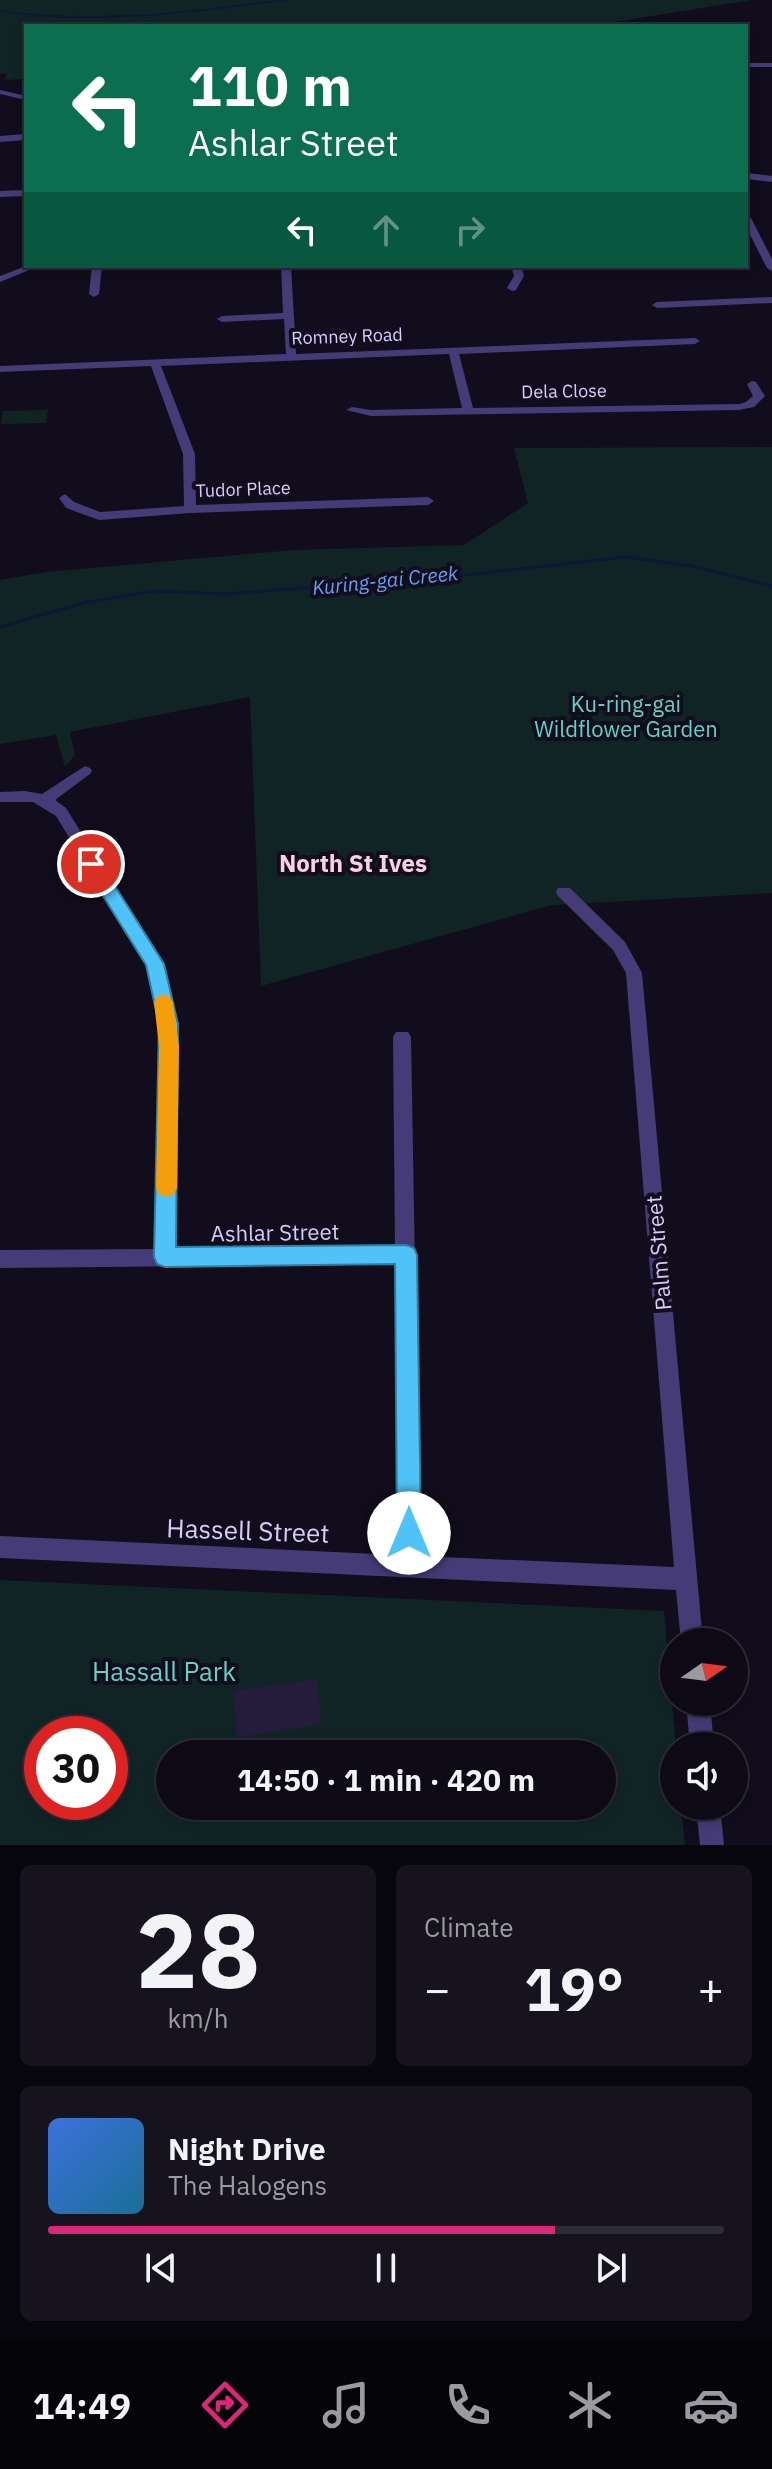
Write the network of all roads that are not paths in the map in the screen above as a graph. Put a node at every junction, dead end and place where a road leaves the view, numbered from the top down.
1 (748, 65) edge
2 (772, 65) edge
3 (1, 92) edge
4 (24, 98) edge
5 (24, 137) edge
6 (0, 139) edge
7 (748, 176) edge
8 (772, 179) edge
9 (24, 193) edge
10 (0, 194) edge
11 (750, 232) edge
12 (29, 268) edge
13 (97, 268) edge
14 (286, 268) edge
15 (517, 268) edge
16 (772, 268) edge
17 (0, 279) edge
18 (512, 288) dead end
19 (94, 294) dead end
20 (772, 300) edge
21 (657, 305) dead end
22 (288, 316) junction
23 (222, 319) dead end
24 (695, 341) dead end
25 (453, 350) junction
26 (291, 356) junction
27 (155, 363) junction
28 (0, 369) edge
29 (752, 384) dead end
30 (352, 410) dead end
31 (468, 411) junction
32 (65, 498) dead end
33 (428, 501) dead end
34 (190, 509) junction
35 (85, 771) dead end
36 (0, 797) edge
37 (45, 800) junction
38 (564, 892) dead end
39 (402, 1037) dead end
40 (406, 1255) junction
41 (165, 1257) junction
42 (0, 1259) edge
43 (0, 1547) edge
44 (409, 1564) junction
45 (686, 1579) junction
46 (691, 1628) edge
47 (709, 1820) edge
48 (712, 1845) edge

1 - 2 street
3 - 4 street
5 - 6 street
7 - 8 street
9 - 10 street
11 - 16 street
12 - 17 street
13 - 19 street
14 - 22 street
15 - 18 street
20 - 21 street
22 - 23 street
22 - 26 street
24 - 25 street, Romney Road
25 - 26 street, Romney Road
25 - 31 street
26 - 27 street, Romney Road
27 - 28 street, Romney Road
27 - 34 street
29 - 31 street, Dela Close
30 - 31 street, Dela Close
32 - 34 street, Tudor Place
33 - 34 street, Tudor Place
35 - 37 street
36 - 37 street
37 - 41 street
38 - 45 street, Palm Street
39 - 40 street
40 - 41 street, Ashlar Street
40 - 44 street
41 - 42 street, Ashlar Street
43 - 44 street, Hassell Street
44 - 45 street, Hassell Street
45 - 46 street, Palm Street
47 - 48 street

